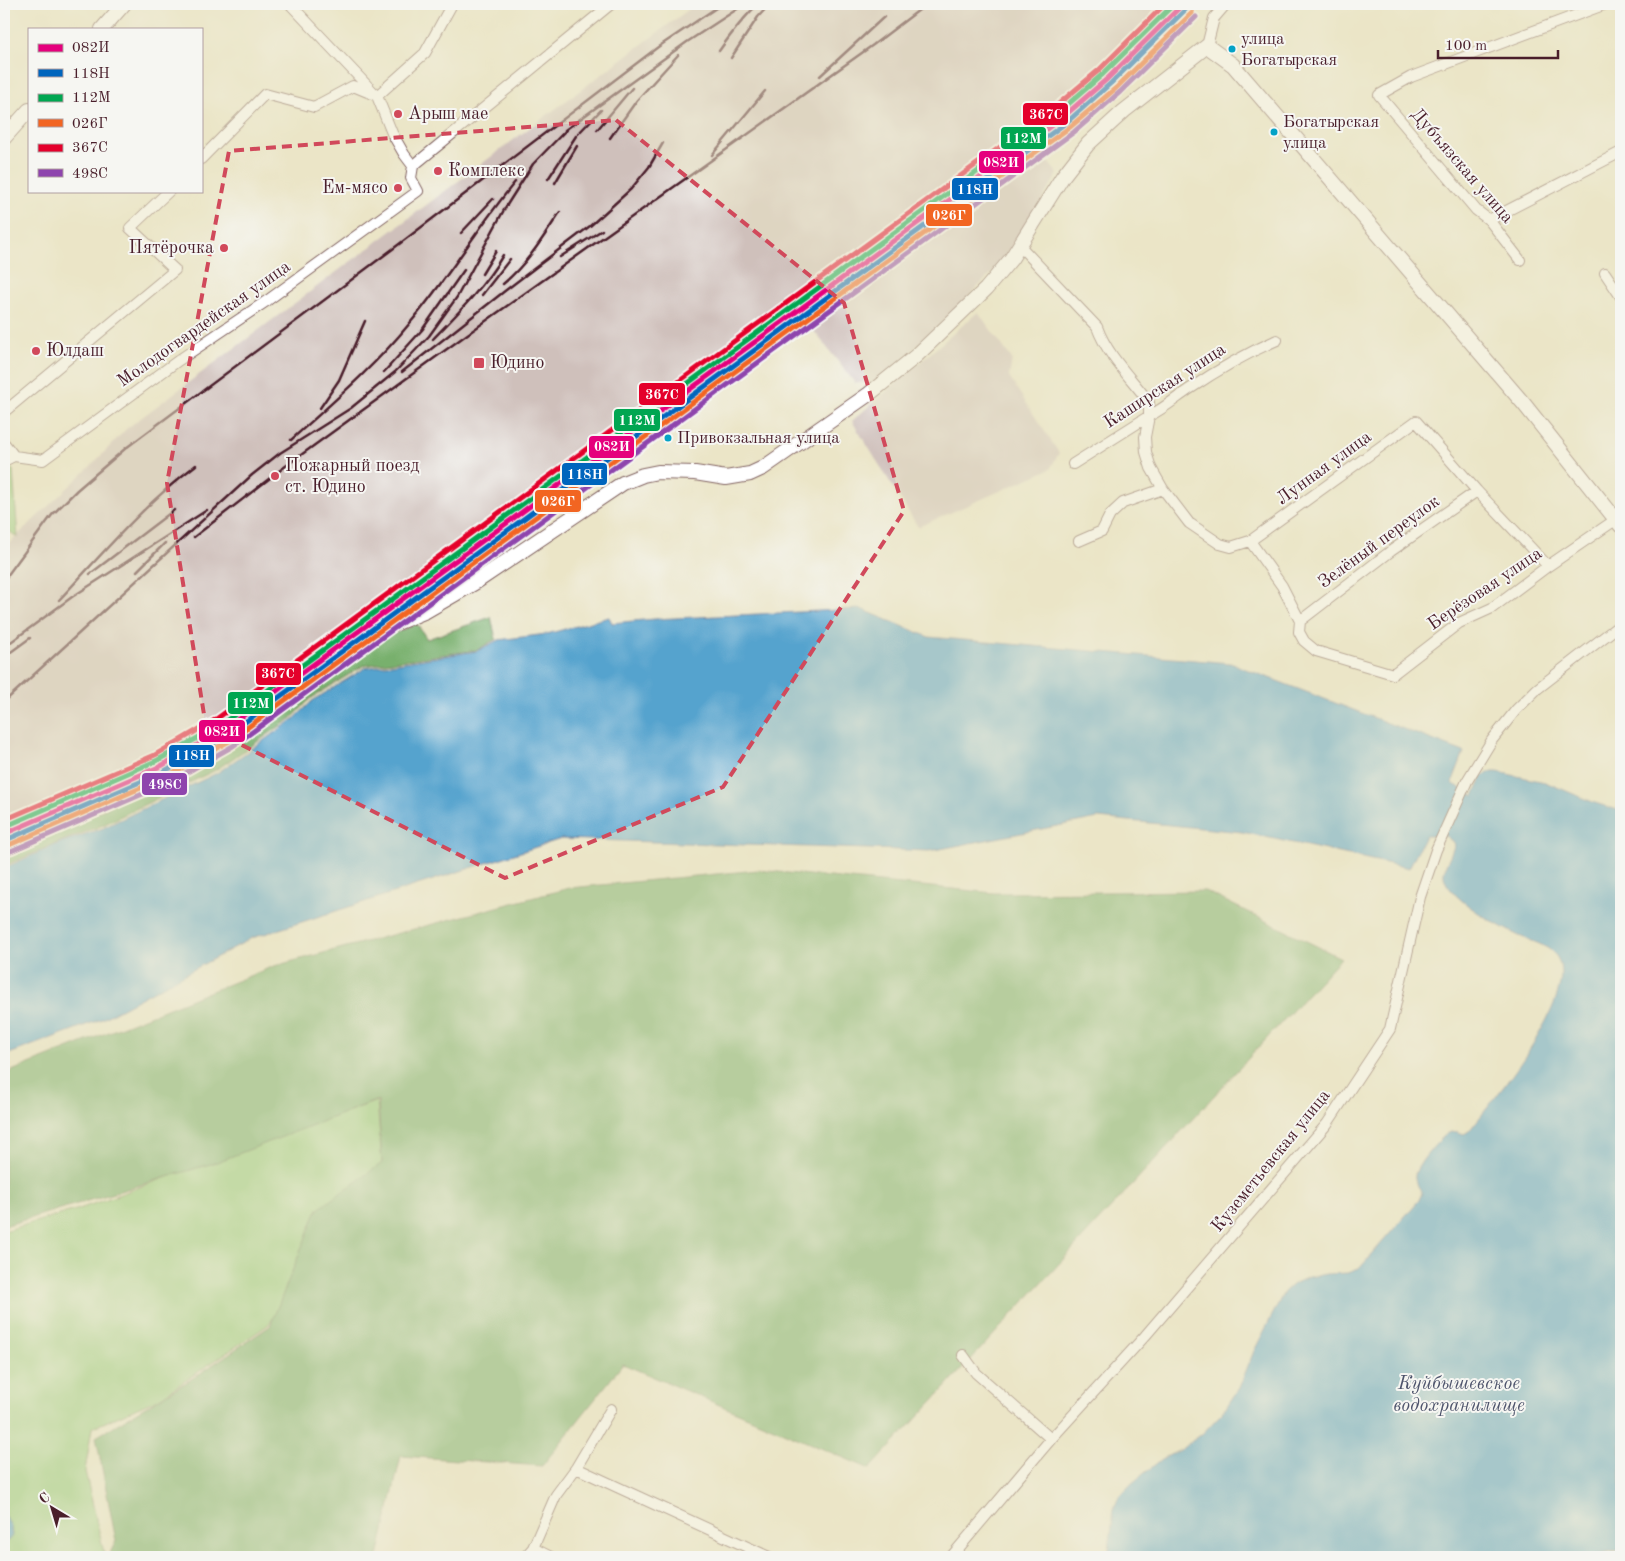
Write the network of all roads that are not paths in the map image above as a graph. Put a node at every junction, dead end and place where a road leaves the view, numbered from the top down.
1 (124, 4) edge
2 (290, 4) edge
3 (452, 4) edge
4 (611, 4) edge
5 (1226, 4) edge
6 (1606, 4) edge
7 (103, 28) edge
8 (1207, 46) junction
9 (377, 96) junction
10 (28, 111) edge
11 (4, 138) edge
12 (1621, 152) edge
13 (202, 158) edge
14 (413, 166) junction
15 (168, 192) edge
16 (1490, 220) junction
17 (1020, 246) junction
18 (1520, 260) dead end
19 (1605, 273) dead end
20 (1621, 297) edge
21 (1277, 340) dead end
22 (4, 412) edge
23 (1149, 416) junction
24 (4, 443) edge
25 (14, 456) junction
26 (4, 461) edge
27 (1073, 464) dead end
28 (1163, 489) junction
29 (1477, 491) junction
30 (1620, 521) edge
31 (1079, 541) dead end
32 (1250, 541) junction
33 (1548, 566) junction
34 (1300, 621) junction
35 (1621, 624) edge
36 (4, 849) edge
37 (963, 1355) dead end
38 (611, 1409) dead end
39 (1051, 1439) junction
40 (576, 1468) junction
41 (533, 1548) junction
42 (525, 1557) edge
43 (551, 1557) edge
44 (769, 1557) edge
45 (951, 1557) edge

1 - 7 main road
2 - 9 street
3 - 9 street
4 - 14 street
5 - 8 street
6 - 16 street, Дубъязская улица
8 - 17 main road
8 - 30 main road
9 - 13 street
9 - 14 street
10 - 11 main road
12 - 16 street
14 - 25 street, Молодогвардейская улица
15 - 22 street
16 - 18 street, Дубъязская улица
17 - 23 street
17 - 36 main road
19 - 20 street
21 - 23 street, Каширская улица
23 - 27 street, Каширская улица
23 - 28 street
24 - 25 street
25 - 26 street
28 - 31 street
28 - 32 street
29 - 32 street, Лунная улица
29 - 33 street
29 - 34 street, Зелёный переулок
30 - 33 street, Берёзовая улица
32 - 34 street
33 - 34 street, Берёзовая улица
35 - 39 street, Куземетьевская улица
37 - 39 street
38 - 40 street
39 - 45 street, Куземетьевская улица
40 - 41 street
40 - 44 street
41 - 42 street
41 - 43 street

